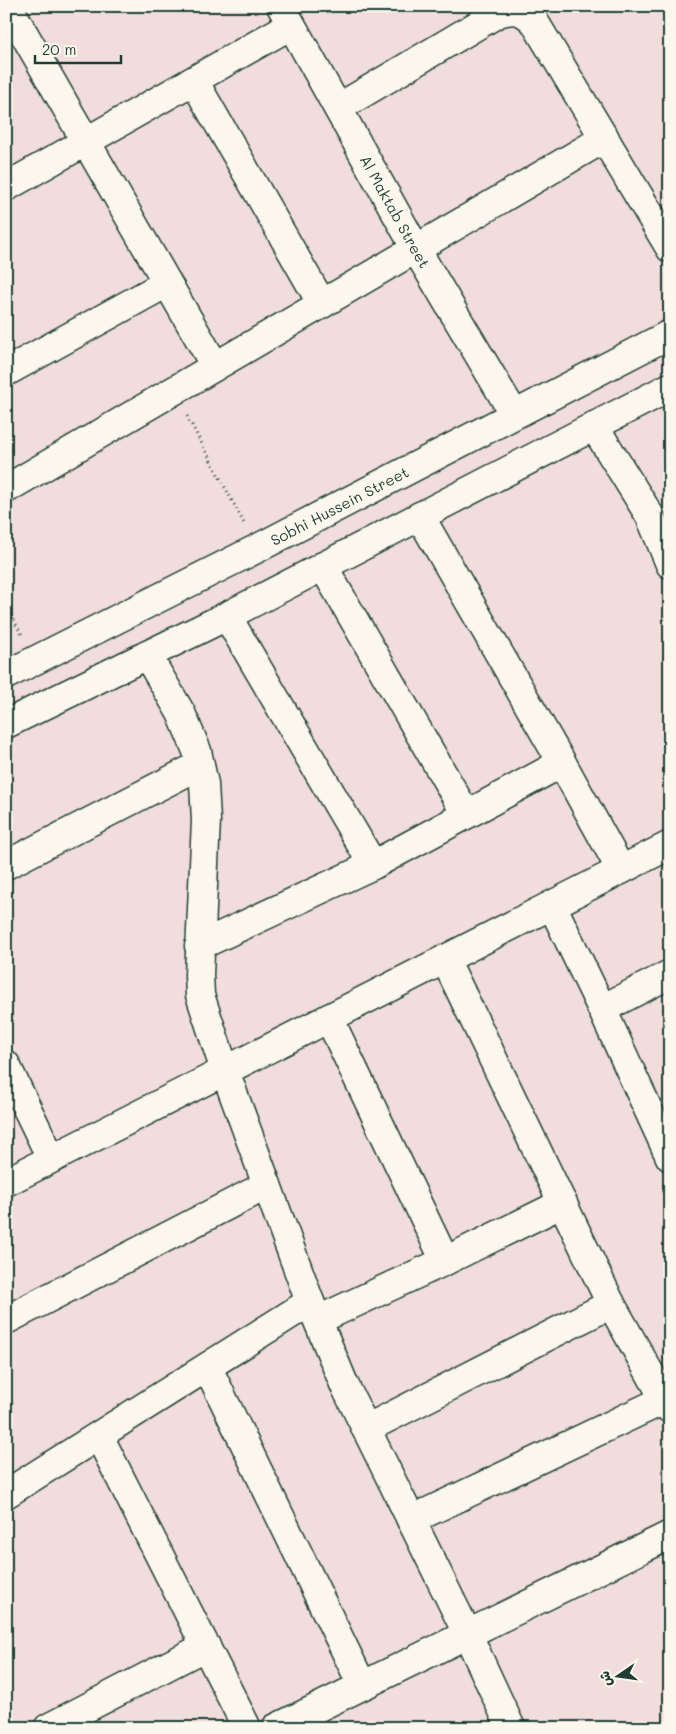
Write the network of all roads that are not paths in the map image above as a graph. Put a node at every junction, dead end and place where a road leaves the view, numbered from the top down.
1 (15, 8) edge
2 (286, 15) edge
3 (194, 80) junction
4 (338, 108) junction
5 (605, 138) junction
6 (86, 142) junction
7 (6, 187) edge
8 (670, 248) edge
9 (416, 249) junction
10 (167, 282) junction
11 (322, 304) junction
12 (670, 334) edge
13 (215, 366) junction
14 (6, 372) edge
15 (670, 387) edge
16 (514, 414) junction
17 (594, 426) junction
18 (6, 489) edge
19 (420, 516) junction
20 (670, 564) edge
21 (323, 566) junction
22 (227, 616) junction
23 (147, 655) junction
24 (6, 675) edge
25 (6, 724) edge
26 (562, 763) junction
27 (200, 765) junction
28 (466, 814) junction
29 (670, 845) edge
30 (373, 864) junction
31 (6, 865) edge
32 (621, 870) junction
33 (552, 905) junction
34 (199, 946) junction
35 (445, 959) junction
36 (670, 974) edge
37 (602, 1009) junction
38 (329, 1018) junction
39 (6, 1064) edge
40 (225, 1071) junction
41 (670, 1157) edge
42 (52, 1158) junction
43 (6, 1182) edge
44 (267, 1185) junction
45 (562, 1203) junction
46 (446, 1261) junction
47 (611, 1304) junction
48 (314, 1311) junction
49 (6, 1320) edge
50 (208, 1368) junction
51 (668, 1402) edge
52 (366, 1429) junction
53 (99, 1436) junction
54 (6, 1493) edge
55 (411, 1520) junction
56 (670, 1535) edge
57 (467, 1633) junction
58 (206, 1646) junction
59 (362, 1685) junction
60 (502, 1724) edge
61 (48, 1728) edge
62 (247, 1728) edge
63 (276, 1728) edge

1 - 6 street
2 - 3 street
2 - 4 street, Al Maktab Street
3 - 6 street
3 - 11 street
4 - 5 street
4 - 9 street, Al Maktab Street
5 - 8 street
5 - 9 street
6 - 7 street
6 - 10 street
9 - 11 street
9 - 16 street, Al Maktab Street
10 - 13 street
10 - 14 street
11 - 13 street
12 - 16 street, Sobhi Hussein Street
13 - 18 street
15 - 17 street
16 - 24 street, Sobhi Hussein Street
17 - 19 street
17 - 20 street
19 - 21 street
19 - 26 street
21 - 22 street
21 - 28 street
22 - 23 street
22 - 30 street
23 - 25 street
23 - 27 street
26 - 28 street
26 - 32 street
27 - 31 street
27 - 34 street
28 - 30 street
29 - 32 street
30 - 34 street
32 - 33 street
33 - 35 street
33 - 37 street
34 - 40 street
35 - 38 street
35 - 45 street
36 - 37 street
37 - 41 street
38 - 40 street
38 - 46 street
39 - 42 street
40 - 42 street
40 - 44 street
42 - 43 street
44 - 48 street
44 - 49 street
45 - 46 street
45 - 47 street
46 - 48 street
47 - 51 street
47 - 52 street
48 - 50 street
48 - 52 street
50 - 53 street
50 - 59 street
51 - 55 street
52 - 55 street
53 - 54 street
53 - 58 street
55 - 57 street
56 - 57 street
57 - 59 street
57 - 60 street
58 - 61 street
58 - 62 street
59 - 63 street

